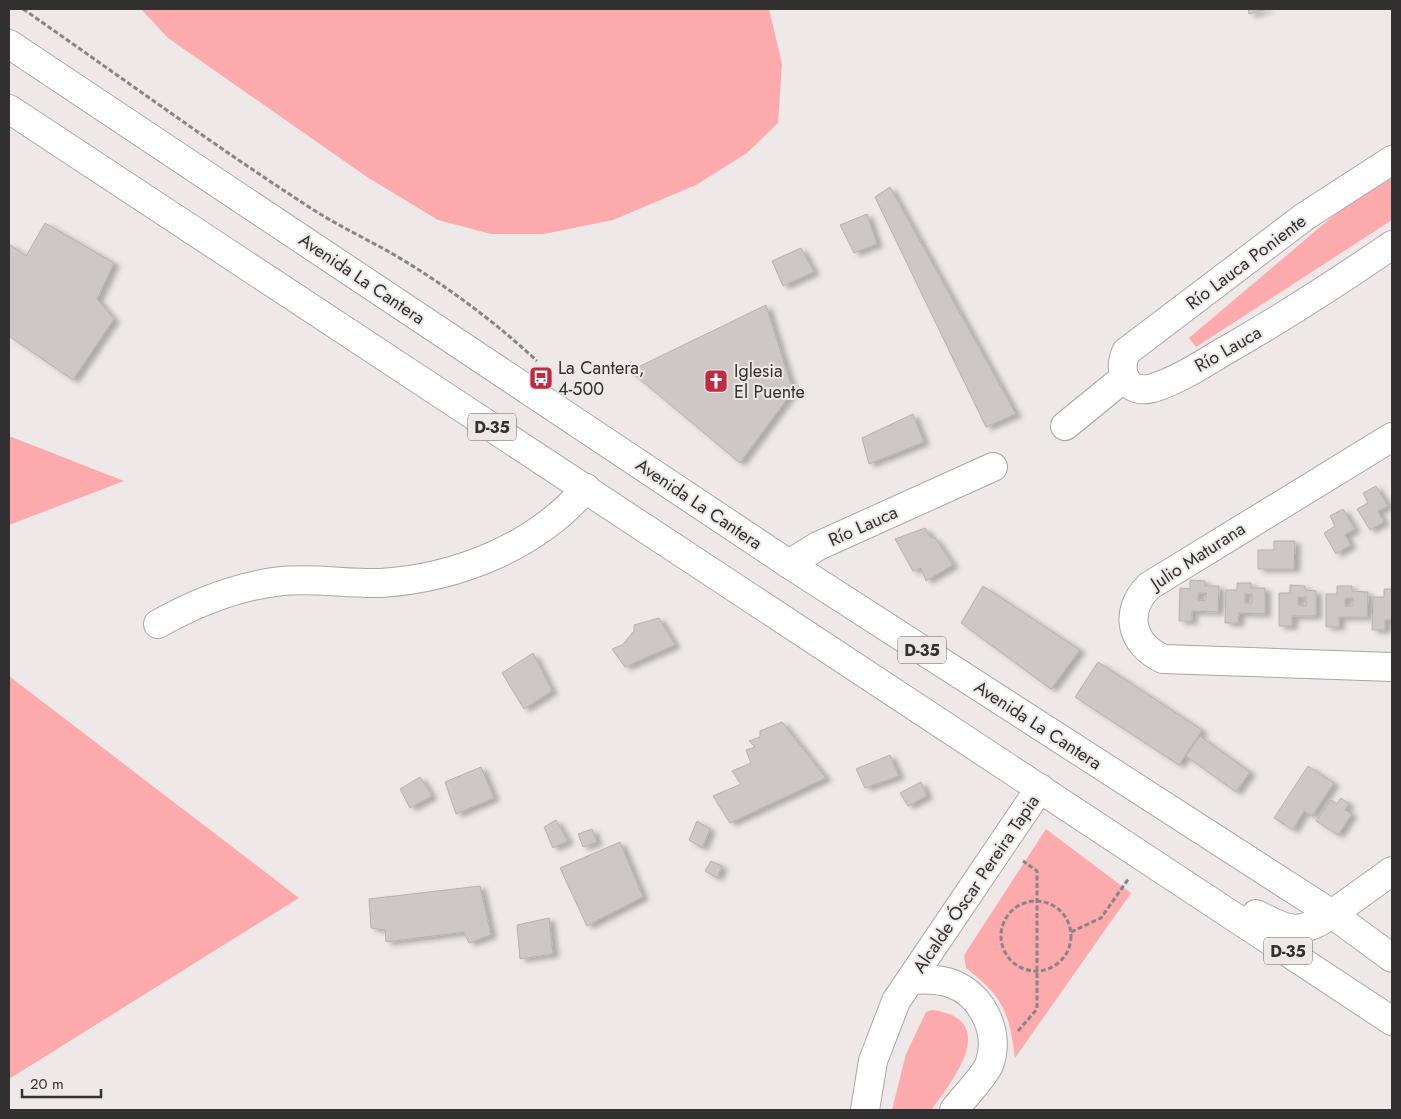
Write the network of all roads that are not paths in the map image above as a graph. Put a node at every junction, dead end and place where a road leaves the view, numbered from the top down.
1 (9, 44) edge
2 (9, 109) edge
3 (1392, 160) edge
4 (1392, 245) edge
5 (1124, 378) junction
6 (1064, 426) dead end
7 (1392, 437) edge
8 (993, 467) dead end
9 (586, 488) junction
10 (789, 564) junction
11 (158, 624) dead end
12 (1392, 666) edge
13 (1040, 788) junction
14 (1392, 871) edge
15 (1184, 882) junction
16 (1332, 914) junction
17 (1392, 958) edge
18 (912, 980) junction
19 (1392, 1021) edge
20 (865, 1110) edge
21 (954, 1110) edge

1 - 10 main road, Avenida La Cantera / D-35
2 - 9 main road, D-35
3 - 5 main road, Río Lauca Poniente
4 - 5 main road, Río Lauca
5 - 6 main road
7 - 12 main road, Julio Maturana
8 - 10 main road, Río Lauca
9 - 11 main road
9 - 13 main road, D-35
10 - 16 main road, Avenida La Cantera / D-35
13 - 15 main road, D-35
13 - 18 main road, Alcalde Óscar Pereira Tapia
14 - 16 main road
15 - 16 main road
15 - 19 main road, D-35
16 - 17 main road, Avenida La Cantera / D-35
18 - 20 main road, Alcalde Óscar Pereira Tapia
18 - 21 main road, Alcalde Óscar Pereira Tapia

